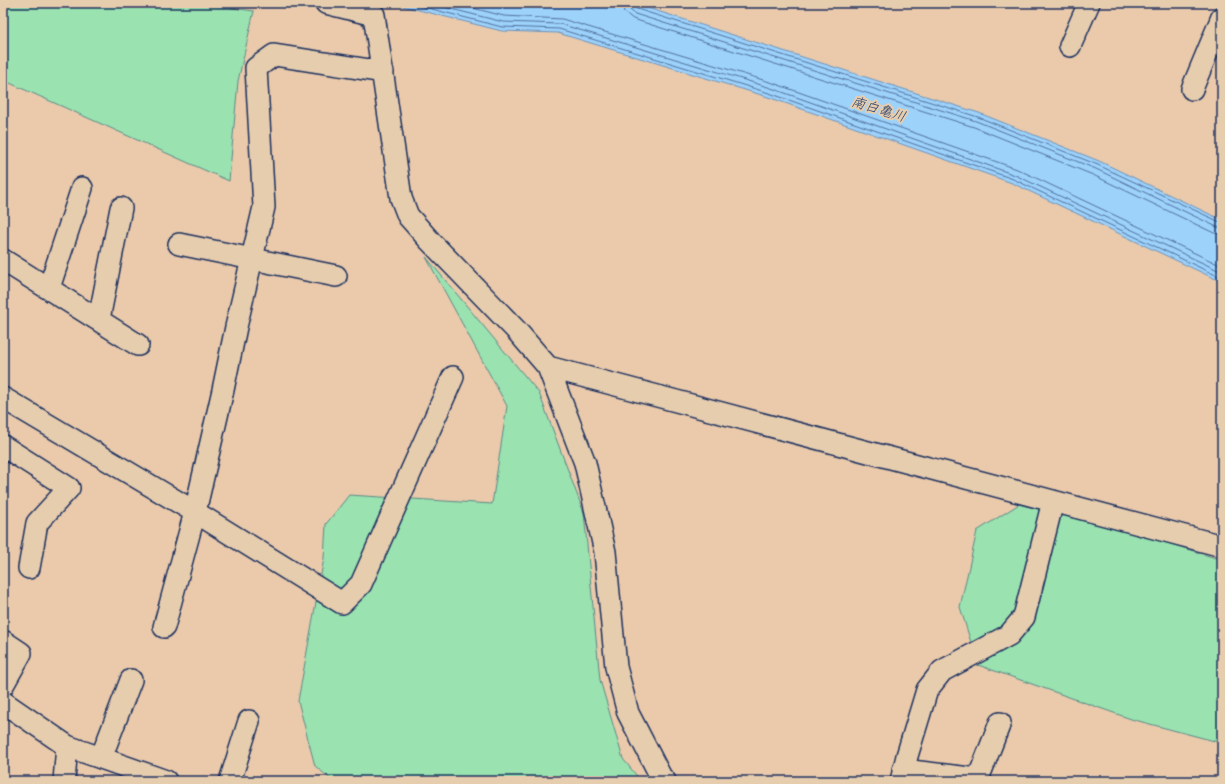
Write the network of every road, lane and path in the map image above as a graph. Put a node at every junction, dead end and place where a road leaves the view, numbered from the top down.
1 (326, 3) edge
2 (1089, 3) edge
3 (1222, 17) edge
4 (1070, 46) dead end
5 (383, 72) junction
6 (1192, 89) dead end
7 (82, 188) dead end
8 (121, 208) dead end
9 (179, 244) dead end
10 (252, 258) junction
11 (3, 260) edge
12 (336, 276) dead end
13 (49, 288) junction
14 (99, 320) junction
15 (138, 345) dead end
16 (548, 367) junction
17 (453, 377) dead end
18 (3, 398) edge
19 (3, 446) edge
20 (1053, 501) junction
21 (195, 512) junction
22 (1222, 546) edge
23 (29, 568) dead end
24 (164, 627) dead end
25 (3, 641) edge
26 (131, 680) dead end
27 (3, 685) edge
28 (3, 702) edge
29 (249, 721) dead end
30 (1000, 723) dead end
31 (67, 746) junction
32 (101, 758) junction
33 (902, 776) edge
34 (64, 781) edge
35 (166, 781) edge
36 (230, 781) edge
37 (665, 781) edge

1 - 5 street
2 - 4 street
3 - 6 street
5 - 10 street
5 - 16 street
7 - 13 street
8 - 14 street
9 - 10 street
10 - 12 street
10 - 21 street
11 - 13 street
13 - 14 street
14 - 15 street
16 - 20 street
16 - 37 street
17 - 21 street
18 - 21 street
19 - 23 street
20 - 22 street
20 - 33 street
21 - 24 street
25 - 27 street
26 - 32 street
28 - 31 street
29 - 36 street
30 - 33 street
31 - 32 street
31 - 34 street
32 - 35 street

